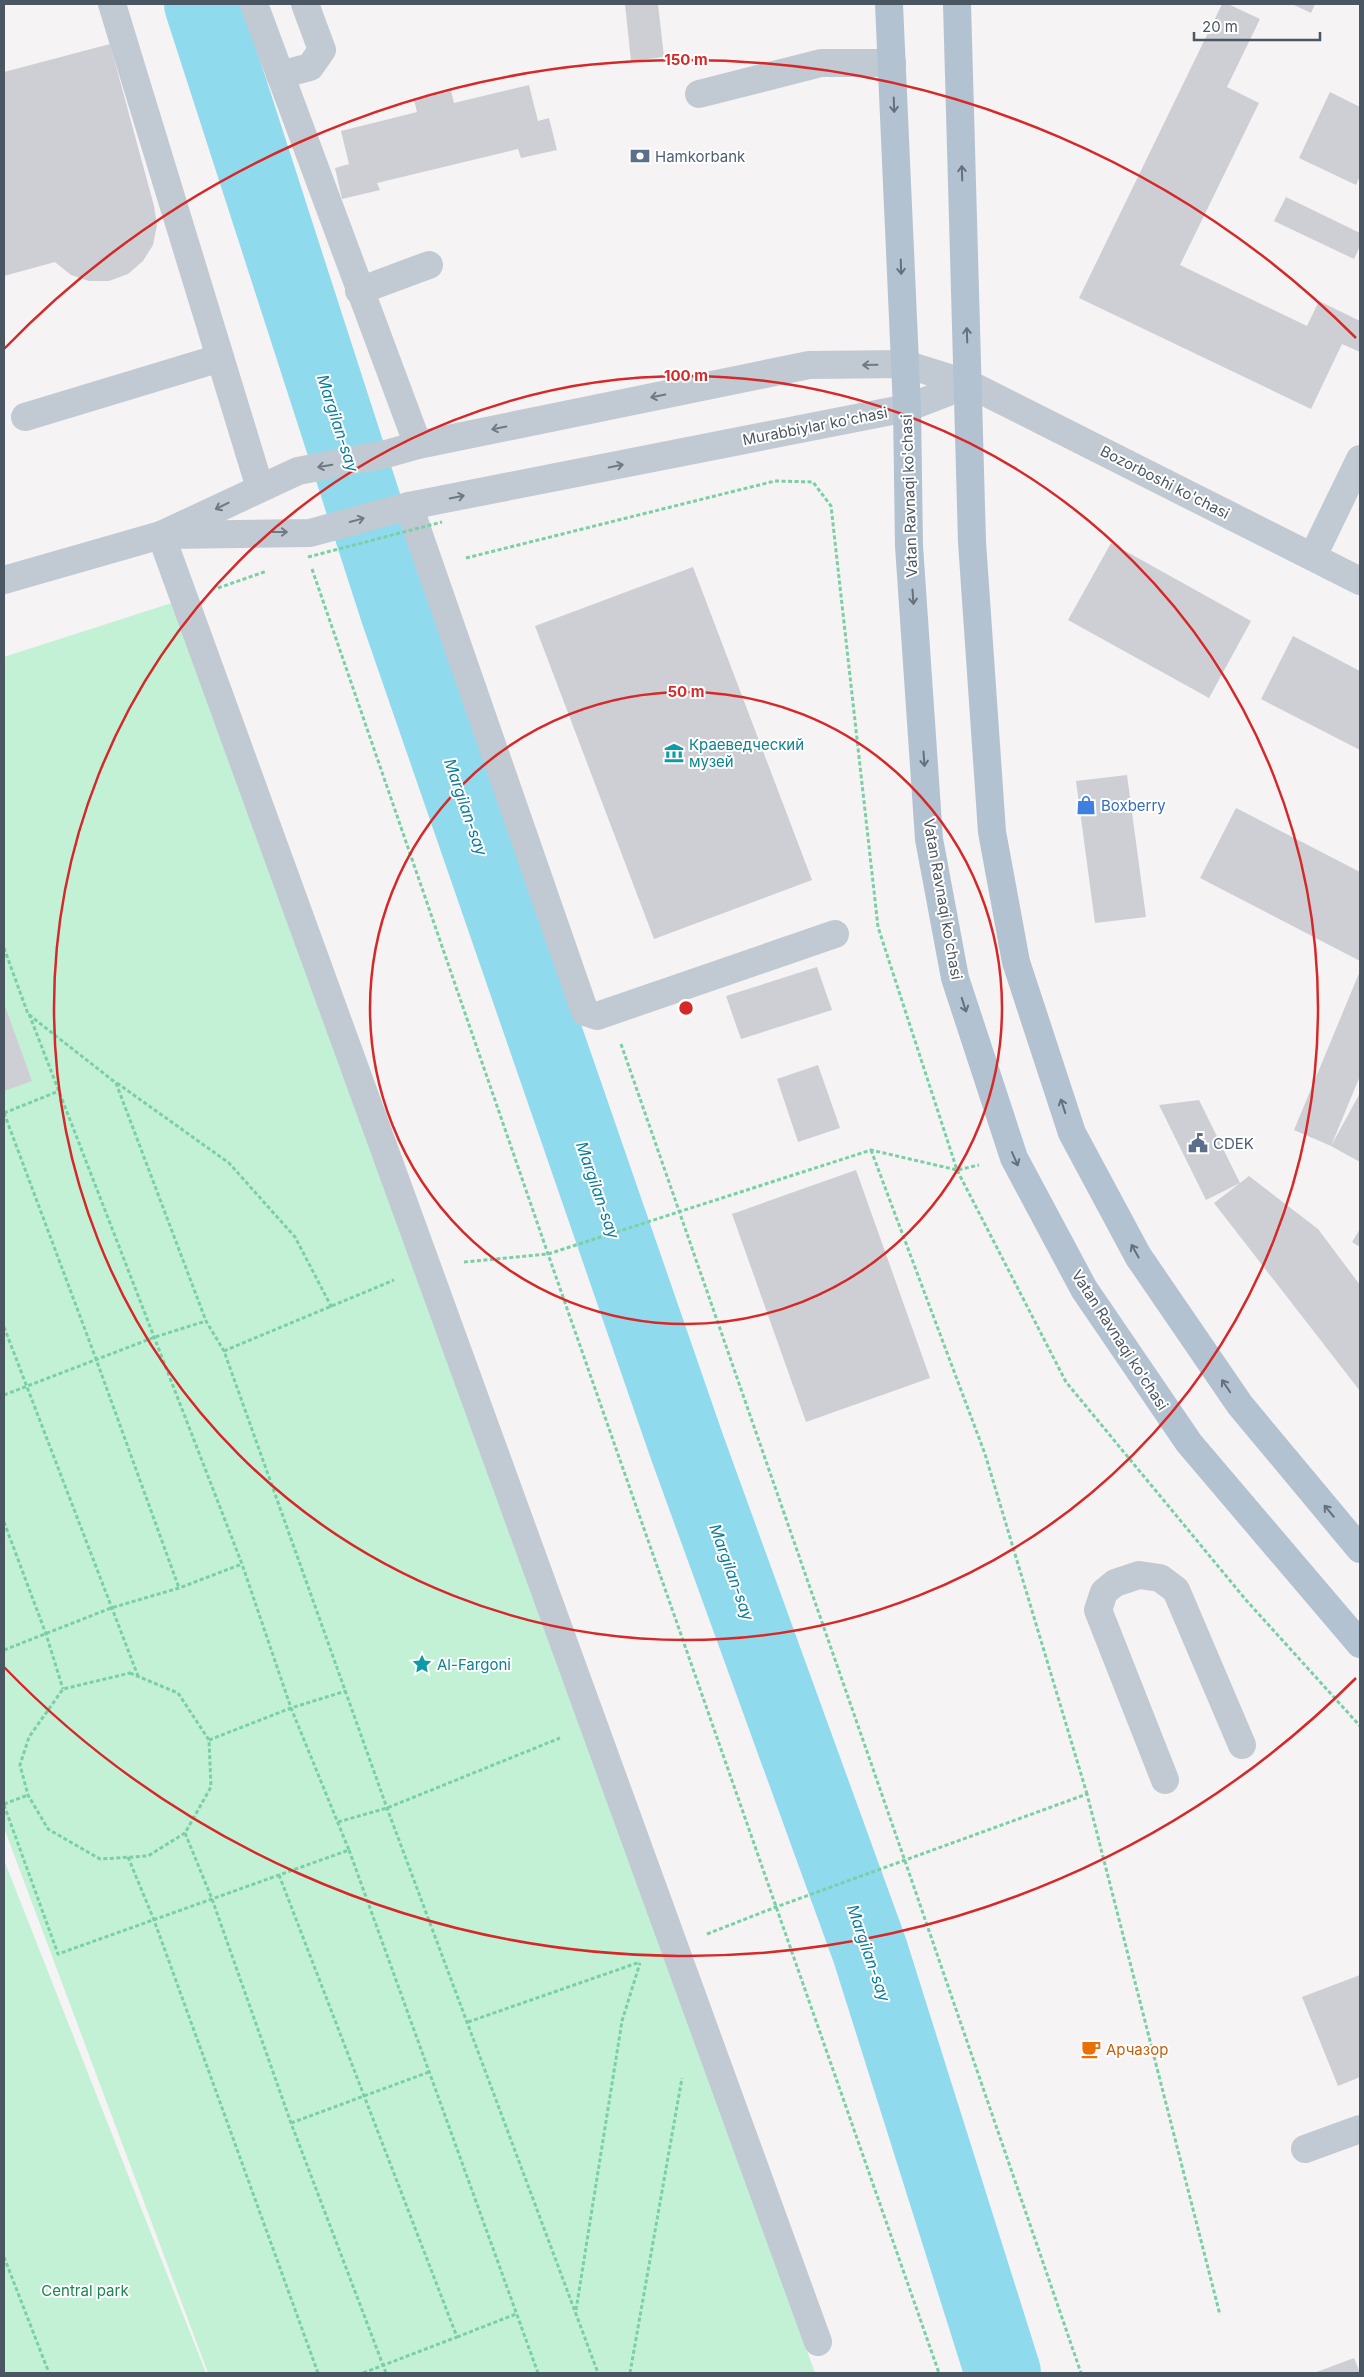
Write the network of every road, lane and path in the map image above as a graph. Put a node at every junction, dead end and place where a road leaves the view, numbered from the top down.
1 (112, 4) edge
2 (254, 4) edge
3 (305, 4) edge
4 (889, 4) edge
5 (957, 4) edge
6 (892, 63) junction
7 (280, 75) junction
8 (699, 94) dead end
9 (429, 265) dead end
10 (359, 291) junction
11 (220, 358) junction
12 (905, 364) junction
13 (969, 384) junction
14 (907, 408) junction
15 (25, 417) dead end
16 (418, 444) junction
17 (1360, 460) edge
18 (260, 488) junction
19 (412, 517) junction
20 (442, 522) dead end
21 (162, 535) junction
22 (309, 545) junction
23 (1313, 556) junction
24 (299, 560) dead end
25 (456, 561) dead end
26 (273, 569) dead end
27 (4, 580) edge
28 (1360, 581) edge
29 (184, 599) junction
30 (835, 934) dead end
31 (4, 948) edge
32 (610, 1012) junction
33 (28, 1014) junction
34 (116, 1083) junction
35 (59, 1091) junction
36 (4, 1113) edge
37 (871, 1150) junction
38 (1014, 1158) junction
39 (957, 1170) junction
40 (678, 1212) junction
41 (548, 1254) junction
42 (427, 1266) junction
43 (332, 1308) junction
44 (206, 1321) junction
45 (4, 1327) edge
46 (155, 1337) junction
47 (224, 1352) junction
48 (96, 1359) junction
49 (28, 1386) junction
50 (4, 1394) edge
51 (4, 1522) edge
52 (1360, 1549) edge
53 (242, 1564) junction
54 (179, 1588) junction
55 (111, 1608) junction
56 (46, 1634) junction
57 (1360, 1644) edge
58 (4, 1650) edge
59 (138, 1676) junction
60 (63, 1690) junction
61 (346, 1691) junction
62 (291, 1708) junction
63 (594, 1725) junction
64 (1360, 1726) edge
65 (209, 1740) junction
66 (1242, 1745) dead end
67 (1165, 1780) dead end
68 (1087, 1794) junction
69 (28, 1795) junction
70 (4, 1804) edge
71 (387, 1808) junction
72 (338, 1822) junction
73 (186, 1833) junction
74 (349, 1850) junction
75 (128, 1857) junction
76 (906, 1861) junction
77 (279, 1875) junction
78 (212, 1899) junction
79 (776, 1907) junction
80 (154, 1920) junction
81 (675, 1948) junction
82 (640, 1962) junction
83 (468, 2022) junction
84 (429, 2072) junction
85 (683, 2072) dead end
86 (365, 2096) junction
87 (291, 2123) junction
88 (1360, 2129) edge
89 (1305, 2149) dead end
90 (4, 2257) edge
91 (576, 2312) junction
92 (516, 2314) junction
93 (1220, 2315) dead end
94 (457, 2337) junction
95 (818, 2342) dead end
96 (383, 2366) junction
97 (49, 2373) edge
98 (318, 2373) edge
99 (364, 2373) edge
100 (386, 2373) edge
101 (538, 2373) edge
102 (598, 2373) edge
103 (630, 2373) edge
104 (939, 2373) edge
105 (1081, 2373) edge

1 - 11 street
2 - 7 street
3 - 7 street
4 - 6 main road, Vatan Ravnaqi ko'chasi
13 -> 5 main road
6 - 8 street
6 -> 12 main road, Vatan Ravnaqi ko'chasi
7 - 10 street
9 - 10 street
10 - 16 street
11 - 15 street
11 - 18 street
12 - 13 street, Murabbiylar ko'chasi
12 - 14 main road, Vatan Ravnaqi ko'chasi
12 -> 16 street, Murabbiylar ko'chasi
13 - 14 street, Murabbiylar ko'chasi
13 - 23 street, Bozorboshi ko'chasi
52 -> 13 main road
19 -> 14 street, Murabbiylar ko'chasi
14 -> 38 main road, Vatan Ravnaqi ko'chasi
16 -> 18 street, Murabbiylar ko'chasi
17 - 23 street
18 -> 21 street, Murabbiylar ko'chasi
19 - 20 path, bridge
22 -> 19 street, Murabbiylar ko'chasi
19 - 22 path, bridge
19 - 32 street
21 -> 22 street, Murabbiylar ko'chasi
21 - 27 street, Murabbiylar ko'chasi
21 - 29 street
22 - 24 path
22 - 41 path
23 - 28 street, Bozorboshi ko'chasi
25 - 39 path
26 - 29 path
29 - 42 street
30 - 32 street
31 - 33 path
32 - 40 path
33 - 34 path
33 - 35 path
34 - 43 path
34 - 44 path
35 - 36 path
35 - 46 path
36 - 48 path
37 - 39 path
37 - 40 path
37 - 68 path
38 - 39 path
38 -> 57 main road, Vatan Ravnaqi ko'chasi
39 - 64 path
40 - 41 path
40 - 76 path
41 - 42 path
41 - 79 path
42 - 43 path
42 - 63 street
43 - 47 path
44 - 46 path
44 - 47 path
45 - 49 path
46 - 48 path
46 - 53 path
47 - 61 path
48 - 49 path
48 - 54 path
49 - 50 path
49 - 55 path
51 - 56 path
53 - 54 path
53 - 62 path
54 - 55 path
55 - 56 path
55 - 59 path
56 - 58 path
56 - 60 path
59 - 60 path
59 - 65 path
60 - 69 path
61 - 62 path
61 - 71 path
62 - 65 path
62 - 72 path
63 - 71 path
63 - 81 street
65 - 73 path
66 - 67 street
68 - 76 path
68 - 93 path
69 - 70 path
69 - 75 path
70 - 80 path
71 - 72 path
71 - 83 path
72 - 74 path
73 - 75 path
73 - 78 path
74 - 77 path
74 - 84 path
75 - 80 path
76 - 79 path
76 - 105 path
77 - 78 path
77 - 86 path
78 - 80 path
78 - 87 path
79 - 81 path
79 - 104 path
80 - 98 path
81 - 82 path
81 - 95 street
82 - 83 path
82 - 91 path
83 - 91 path
84 - 86 path
84 - 92 path
85 - 103 path
86 - 87 path
86 - 94 path
87 - 96 path
88 - 89 street
90 - 97 path
91 - 102 path
92 - 94 path
92 - 101 path
94 - 96 path
96 - 99 path
96 - 100 path

